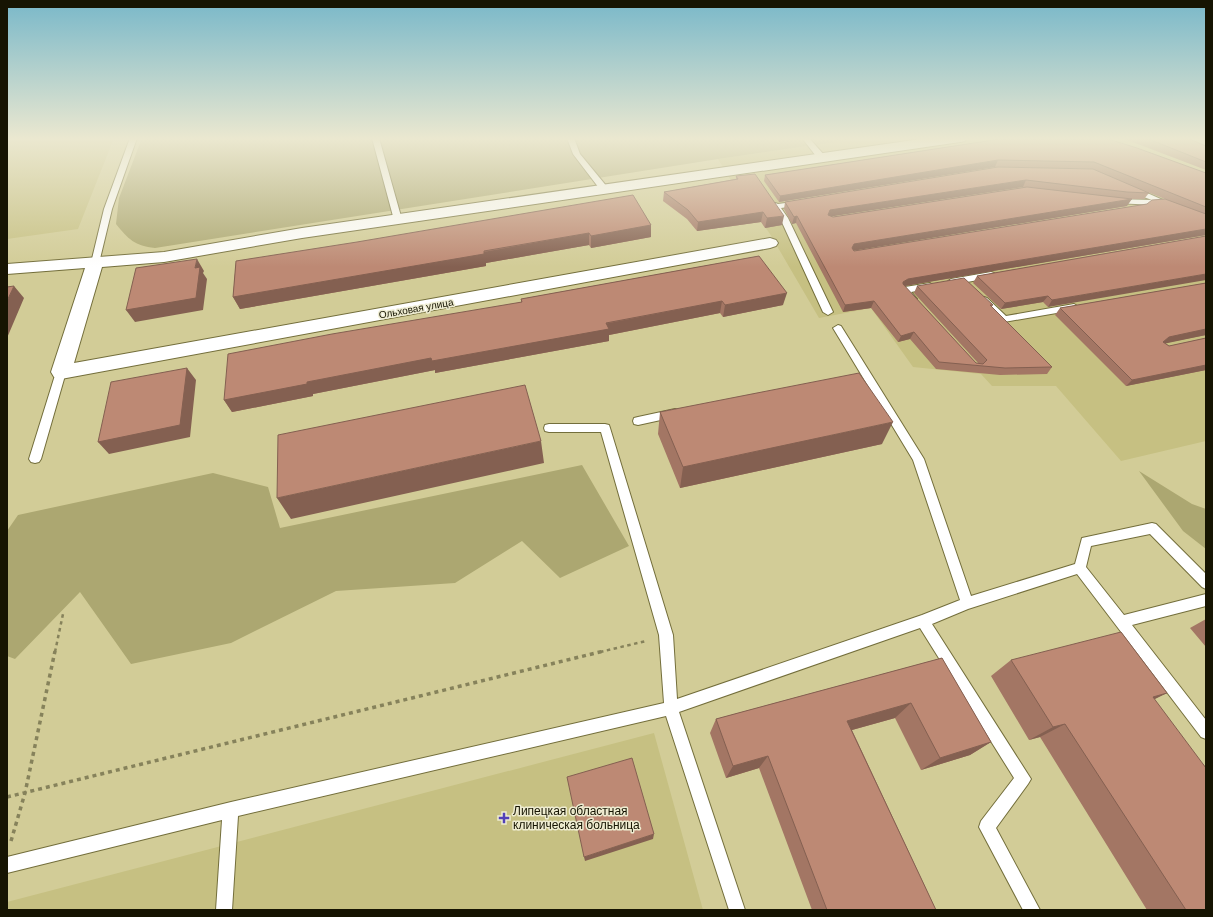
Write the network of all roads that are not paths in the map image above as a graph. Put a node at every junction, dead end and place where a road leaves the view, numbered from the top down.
1 (118, 181) edge
2 (387, 181) edge
3 (598, 181) edge
4 (674, 181) edge
5 (1125, 186) edge
6 (605, 190) junction
7 (1107, 200) edge
8 (808, 201) edge
9 (1166, 204) junction
10 (1179, 209) edge
11 (1127, 210) edge
12 (398, 220) junction
13 (770, 243) dead end
14 (95, 263) junction
15 (7, 269) edge
16 (1003, 273) edge
17 (969, 285) junction
18 (1081, 305) edge
19 (920, 306) edge
20 (828, 312) dead end
21 (838, 328) dead end
22 (61, 372) junction
23 (685, 411) edge
24 (638, 421) dead end
25 (549, 428) dead end
26 (35, 459) dead end
27 (1080, 568) junction
28 (1206, 583) edge
29 (1206, 600) edge
30 (967, 603) junction
31 (923, 621) junction
32 (1122, 622) junction
33 (671, 708) junction
34 (1206, 732) edge
35 (232, 810) junction
36 (7, 865) edge
37 (224, 910) edge
38 (738, 910) edge
39 (1032, 910) edge

1 - 14 lane
2 - 12 lane
3 - 6 lane
4 - 6 street
5 - 9 lane
6 - 12 street
7 - 9 lane
8 - 20 lane
9 - 10 lane
9 - 11 lane
12 - 14 street
13 - 22 street, Ольховая улица
14 - 15 street
14 - 22 street
16 - 17 lane
17 - 18 lane
17 - 19 lane
21 - 30 lane
22 - 26 lane
23 - 24 lane
25 - 33 lane
27 - 28 lane
27 - 30 lane
27 - 32 lane
29 - 32 lane
30 - 31 lane
31 - 33 lane
31 - 39 lane
32 - 34 lane
33 - 35 lane
33 - 38 lane
35 - 36 lane
35 - 37 lane

